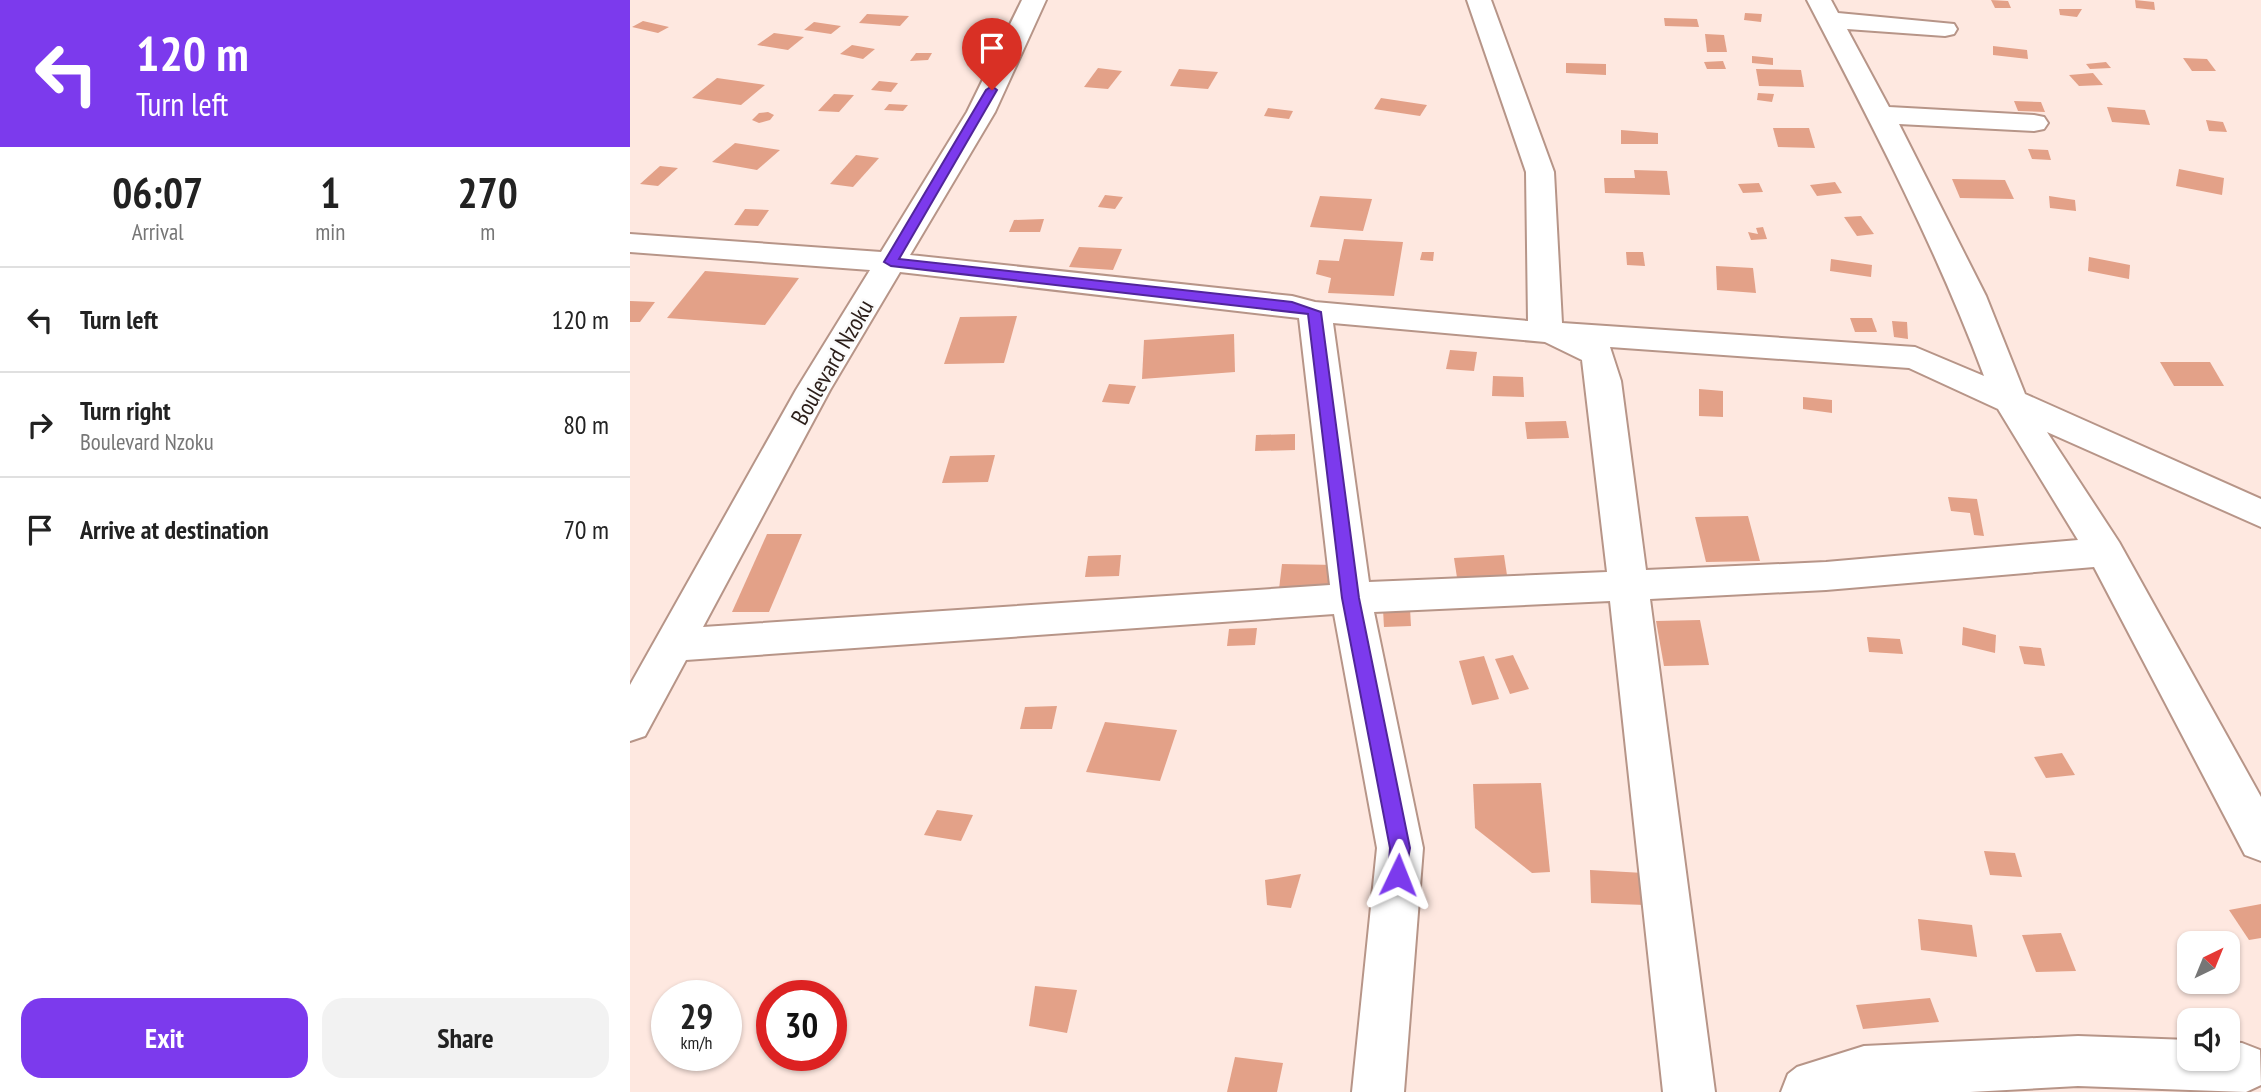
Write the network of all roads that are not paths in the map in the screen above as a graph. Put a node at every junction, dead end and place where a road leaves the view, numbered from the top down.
1 (1034, 0) edge
2 (1479, 0) edge
3 (1825, 10) edge
4 (1945, 29) dead end
5 (1880, 115) junction
6 (2034, 123) dead end
7 (630, 243) edge
8 (891, 262) junction
9 (1315, 312) junction
10 (1553, 333) junction
11 (2011, 402) junction
12 (2261, 514) edge
13 (2105, 552) junction
14 (1626, 584) junction
15 (1350, 598) junction
16 (676, 645) junction
17 (634, 706) edge
18 (2261, 841) edge
19 (2242, 1068) dead end
20 (1378, 1092) edge
21 (1689, 1092) edge
22 (1807, 1092) edge

1 - 8 street, Boulevard Nzoku
2 - 10 street
3 - 4 street
3 - 5 street
5 - 6 street
5 - 11 street
7 - 8 street
8 - 9 street
8 - 16 street, Boulevard Nzoku
9 - 10 street
9 - 15 street
10 - 11 street
10 - 14 street
11 - 12 street
11 - 13 street
13 - 14 street
13 - 18 street
14 - 15 street
14 - 21 street
15 - 16 street
15 - 20 street
16 - 17 street, Boulevard Nzoku
19 - 22 street

